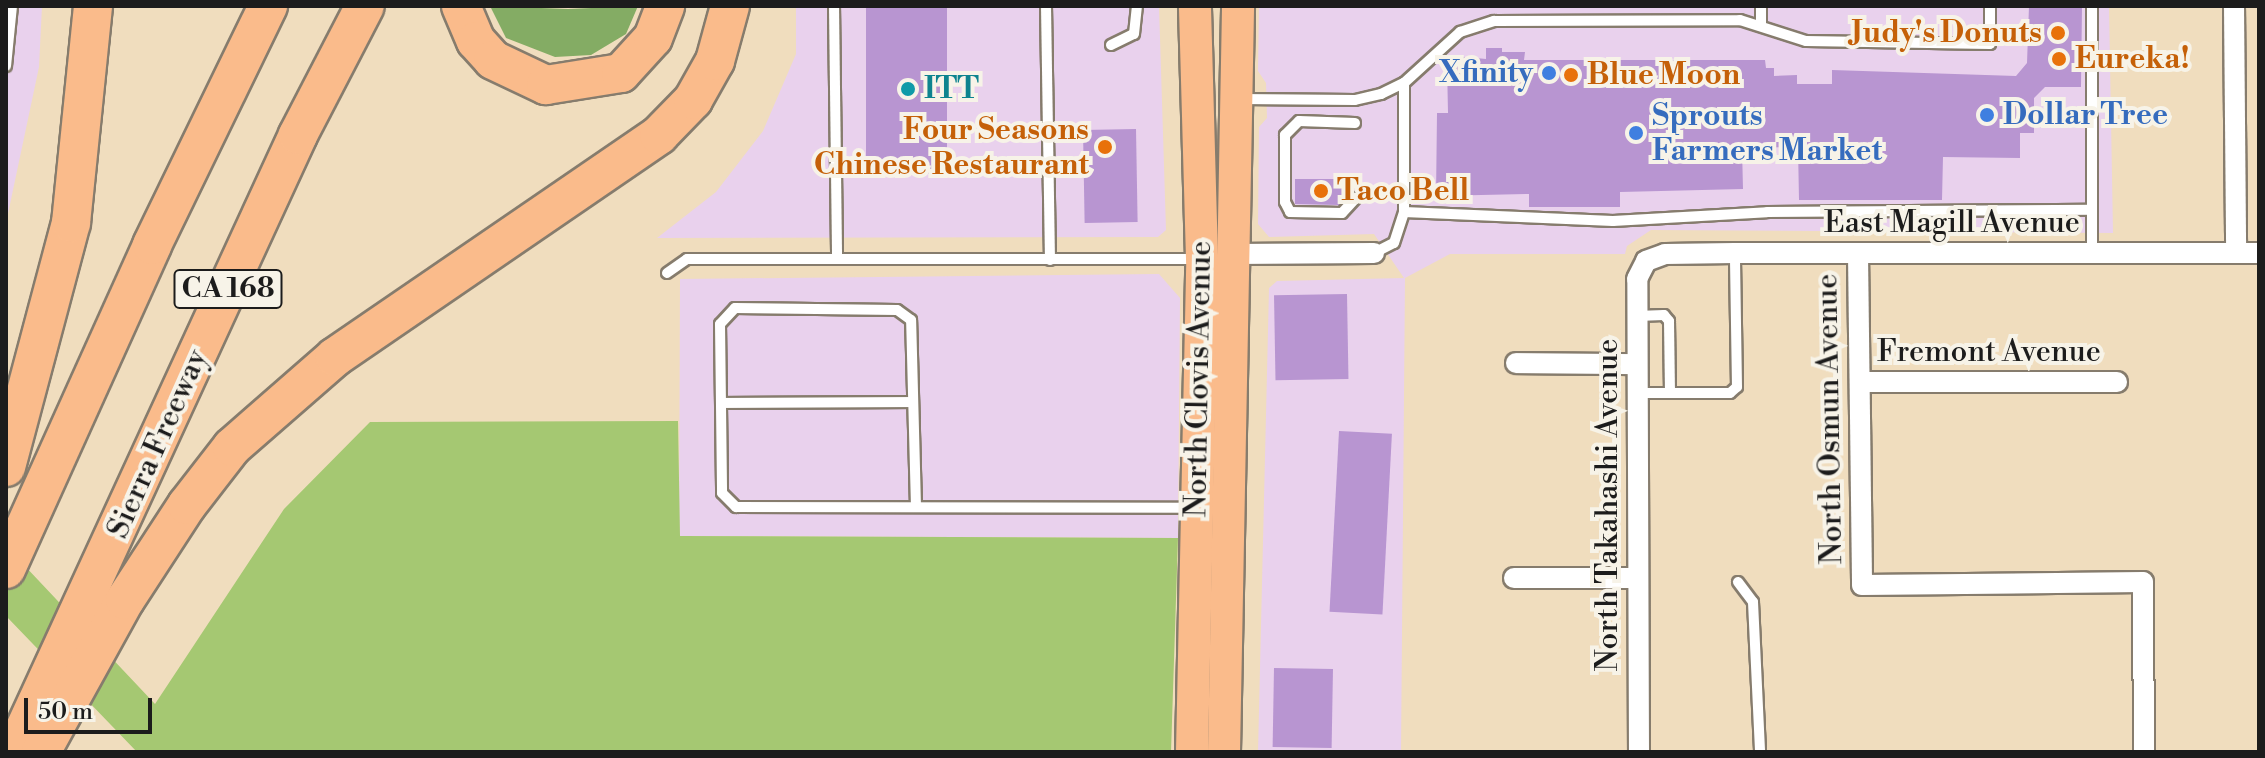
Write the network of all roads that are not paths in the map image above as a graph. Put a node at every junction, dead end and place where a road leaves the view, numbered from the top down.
1 (12, 6) edge
2 (93, 6) edge
3 (241, 6) edge
4 (268, 6) edge
5 (365, 6) edge
6 (461, 6) edge
7 (665, 6) edge
8 (730, 6) edge
9 (834, 6) edge
10 (1046, 6) edge
11 (1137, 6) edge
12 (1195, 6) edge
13 (1238, 6) edge
14 (1761, 6) edge
15 (1990, 6) edge
16 (2092, 6) edge
17 (2234, 6) edge
18 (1761, 25) junction
19 (1111, 45) dead end
20 (1196, 53) junction
21 (6, 66) edge
22 (1404, 83) junction
23 (1238, 99) junction
24 (1355, 123) dead end
25 (1356, 198) dead end
26 (2092, 210) junction
27 (1404, 212) junction
28 (152, 245) junction
29 (1374, 253) joint
30 (1735, 253) junction
31 (1858, 253) junction
32 (2092, 253) junction
33 (2236, 253) junction
34 (2259, 253) edge
35 (1234, 254) junction
36 (837, 259) junction
37 (1202, 259) junction
38 (1050, 260) junction
39 (1646, 261) joint
40 (667, 273) dead end
41 (1637, 316) junction
42 (1516, 363) dead end
43 (1637, 364) junction
44 (1860, 382) junction
45 (2117, 382) dead end
46 (1637, 393) junction
47 (1670, 393) junction
48 (913, 402) junction
49 (721, 403) junction
50 (6, 467) edge
51 (916, 507) junction
52 (1197, 508) junction
53 (6, 569) edge
54 (1514, 578) dead end
55 (1637, 578) junction
56 (1738, 582) dead end
57 (112, 587) junction
58 (49, 711) junction
59 (14, 752) edge
60 (41, 752) edge
61 (1192, 752) edge
62 (1224, 752) edge
63 (1639, 752) edge
64 (1760, 752) edge
65 (2144, 752) edge

1 - 21 lane
2 - 50 highway
3 - 28 highway
4 - 28 highway, CA 168
5 - 57 highway, Sierra Freeway / CA 168
6 - 7 highway
8 - 57 highway
9 - 36 lane
10 - 38 lane
11 - 19 lane
12 - 20 main road, North Clovis Avenue
13 - 23 main road, North Clovis Avenue
14 - 18 lane
15 - 18 lane
16 - 26 lane
17 - 33 street
18 - 22 lane
20 - 35 main road
20 - 37 main road, North Clovis Avenue
22 - 23 lane
22 - 27 lane
23 - 35 main road, North Clovis Avenue
24 - 25 lane
26 - 27 lane
26 - 32 lane
27 - 29 lane
28 - 53 highway, CA 168
29 - 35 street
30 - 31 street, East Magill Avenue
30 - 39 street, East Magill Avenue
30 - 47 lane
31 - 32 street, East Magill Avenue
31 - 44 street, North Osmun Avenue
32 - 33 street, East Magill Avenue
33 - 34 street, East Magill Avenue
35 - 62 main road, North Clovis Avenue
36 - 38 lane
36 - 40 lane
37 - 38 lane
37 - 52 main road, North Clovis Avenue
39 - 41 street, North Takahashi Avenue
41 - 43 street, North Takahashi Avenue
41 - 47 lane
42 - 43 street
43 - 46 street, North Takahashi Avenue
44 - 45 street, Fremont Avenue
44 - 65 street, North Osmun Avenue
46 - 47 lane
46 - 55 street, North Takahashi Avenue
48 - 49 lane
48 - 49 lane
48 - 51 lane
49 - 51 lane
51 - 52 lane
52 - 61 main road, North Clovis Avenue
54 - 55 street
55 - 63 street, North Takahashi Avenue
56 - 64 lane
57 - 58 highway
58 - 59 highway
58 - 60 highway

